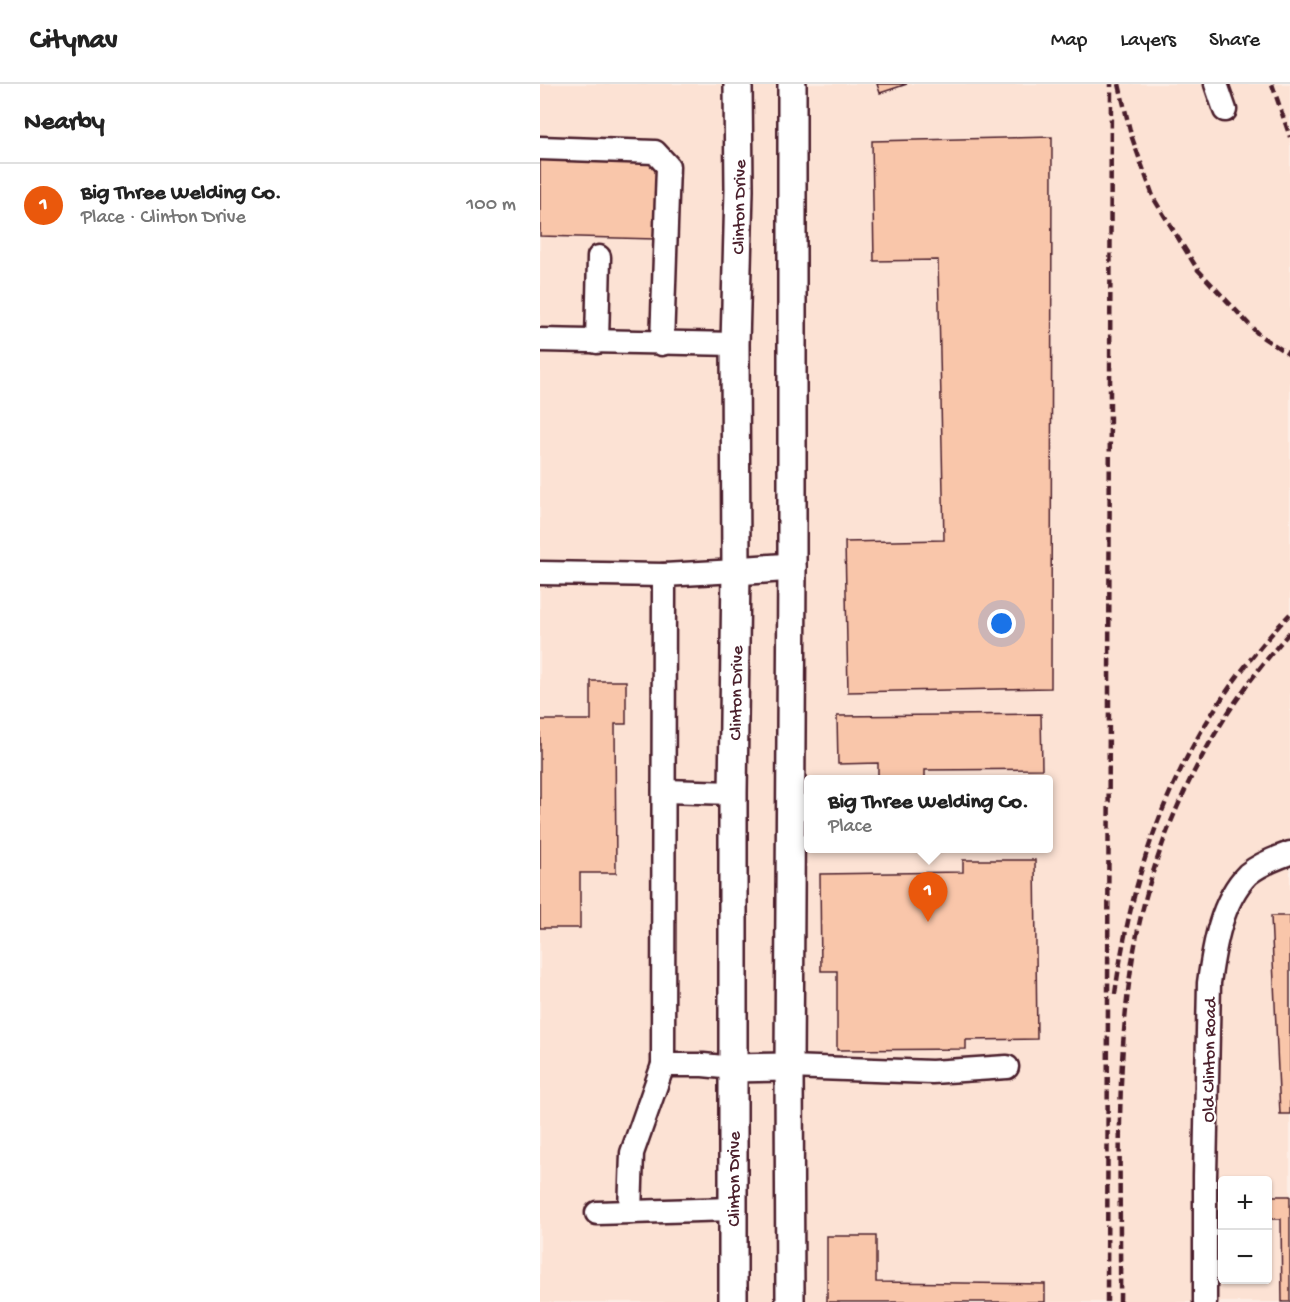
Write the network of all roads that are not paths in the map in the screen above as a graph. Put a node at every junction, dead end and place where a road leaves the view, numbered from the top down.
1 (738, 84) edge
2 (792, 84) edge
3 (1216, 84) edge
4 (1225, 110) dead end
5 (540, 148) edge
6 (599, 257) dead end
7 (540, 340) edge
8 (597, 342) junction
9 (662, 344) junction
10 (735, 344) junction
11 (792, 567) junction
12 (736, 571) junction
13 (541, 573) edge
14 (664, 575) junction
15 (664, 792) junction
16 (733, 793) junction
17 (1290, 853) edge
18 (663, 1065) junction
19 (789, 1067) junction
20 (1007, 1067) dead end
21 (733, 1068) junction
22 (733, 1209) junction
23 (630, 1212) junction
24 (597, 1213) dead end
25 (733, 1302) edge
26 (790, 1302) edge
27 (1205, 1302) edge

1 - 10 main road, Clinton Drive
2 - 11 main road
3 - 4 street
5 - 9 street
6 - 8 street
7 - 8 street
8 - 9 street
9 - 10 street
10 - 12 main road, Clinton Drive
11 - 12 main road
11 - 19 main road
12 - 14 street
12 - 16 main road, Clinton Drive
13 - 14 street
14 - 15 street
15 - 16 street
15 - 18 street
16 - 21 main road, Clinton Drive
17 - 27 street, Old Clinton Road
18 - 21 street
18 - 23 street
19 - 20 street
19 - 21 main road
19 - 26 main road
21 - 22 main road, Clinton Drive
22 - 23 street
22 - 25 main road, Clinton Drive
23 - 24 street

